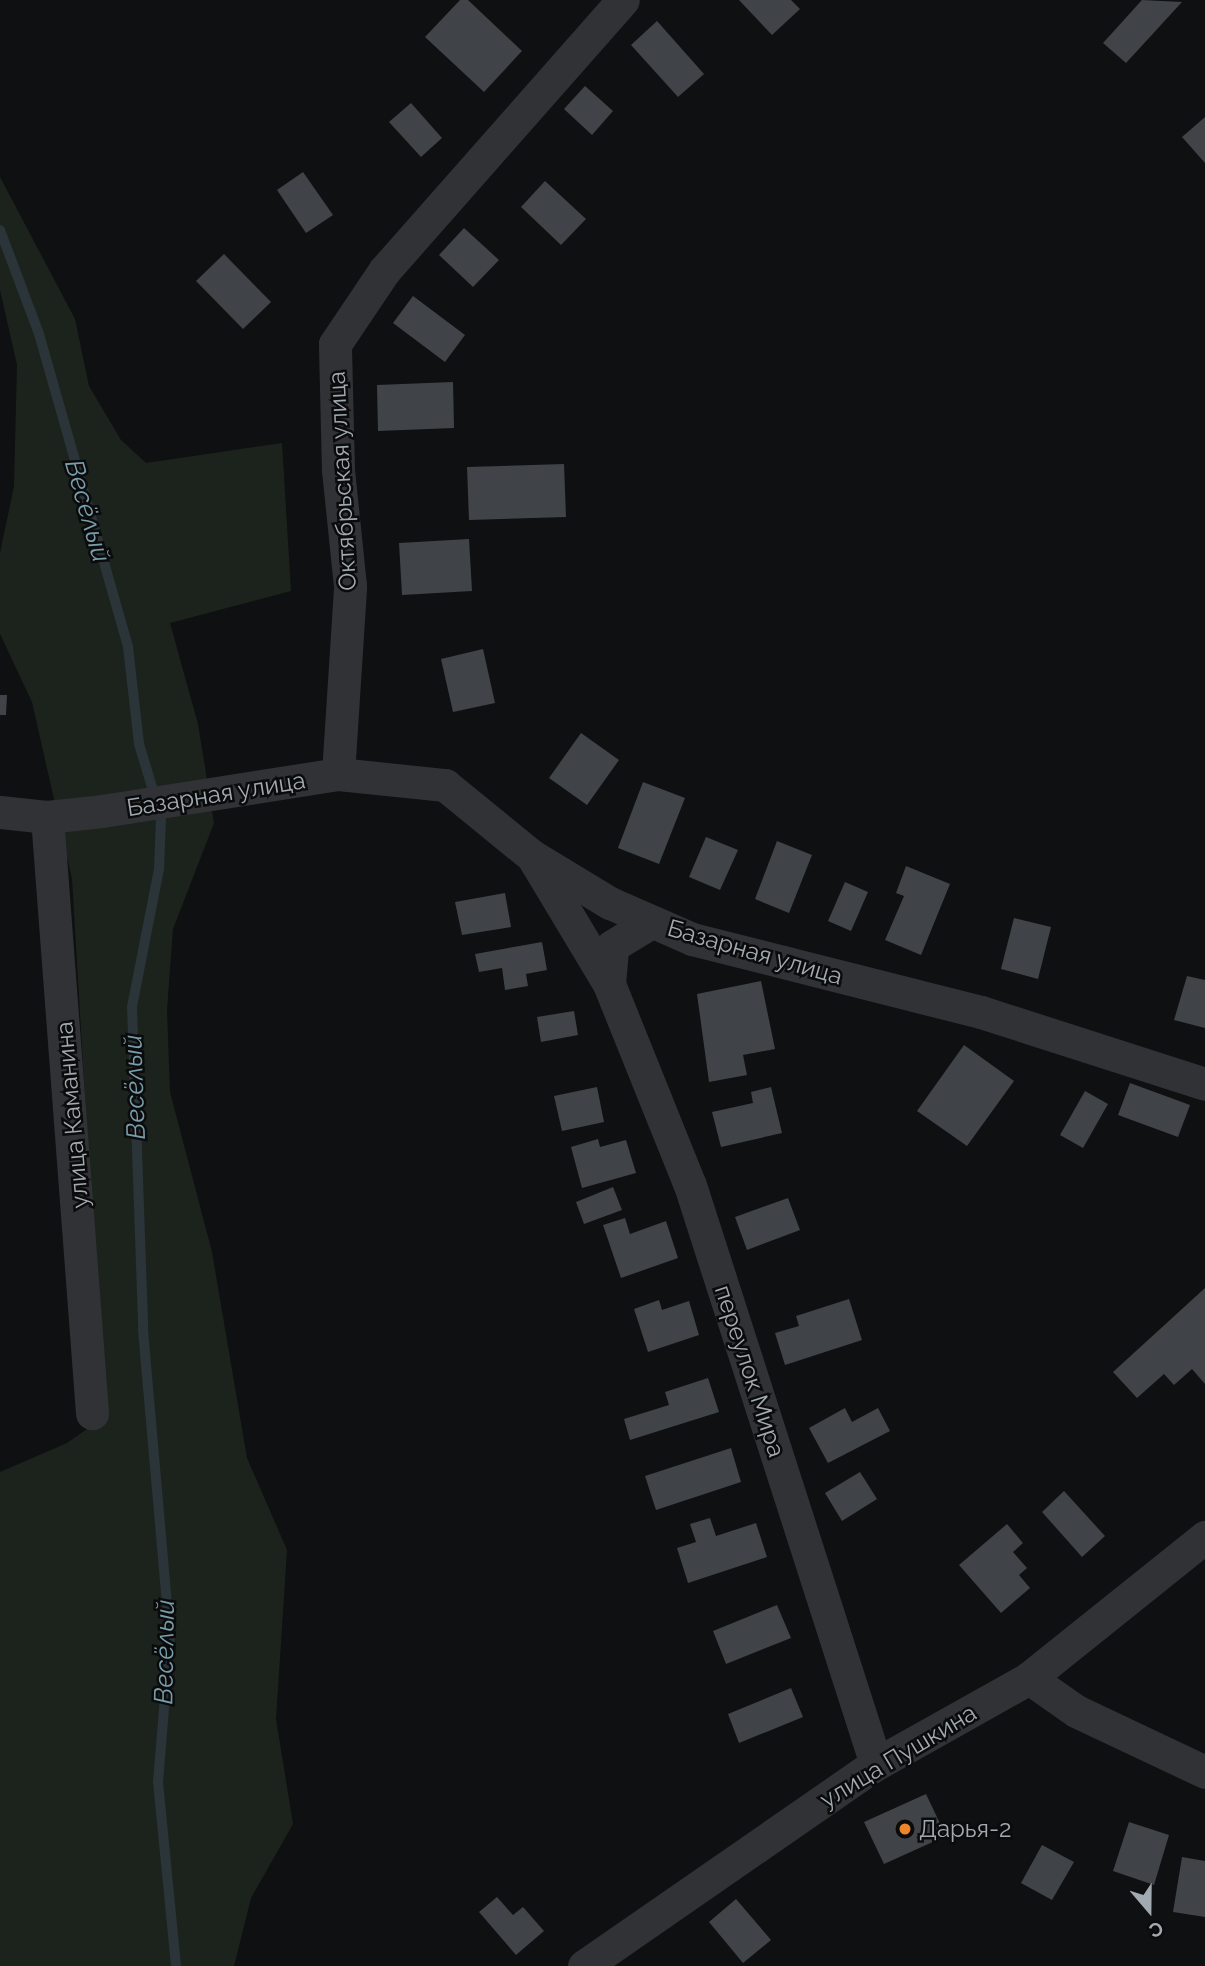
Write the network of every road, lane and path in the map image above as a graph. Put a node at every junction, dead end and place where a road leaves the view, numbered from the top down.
1 (623, 0) edge
2 (338, 774) junction
3 (0, 812) edge
4 (47, 817) junction
5 (532, 856) junction
6 (650, 923) junction
7 (609, 984) junction
8 (1205, 1084) edge
9 (92, 1413) dead end
10 (1205, 1537) edge
11 (1029, 1678) junction
12 (876, 1764) junction
13 (1205, 1772) edge
14 (584, 1966) edge

1 - 2 street, Октябрьская улица
2 - 4 street, Базарная улица
2 - 5 street, Базарная улица
3 - 4 street, Базарная улица
4 - 9 street, улица Каманина
5 - 6 street, Базарная улица
5 - 7 street, переулок Мира
6 - 7 street, переулок Мира
6 - 8 street, Базарная улица
7 - 12 street, переулок Мира
10 - 11 street, улица Пушкина
11 - 12 street, улица Пушкина
11 - 13 street
12 - 14 street, улица Пушкина

